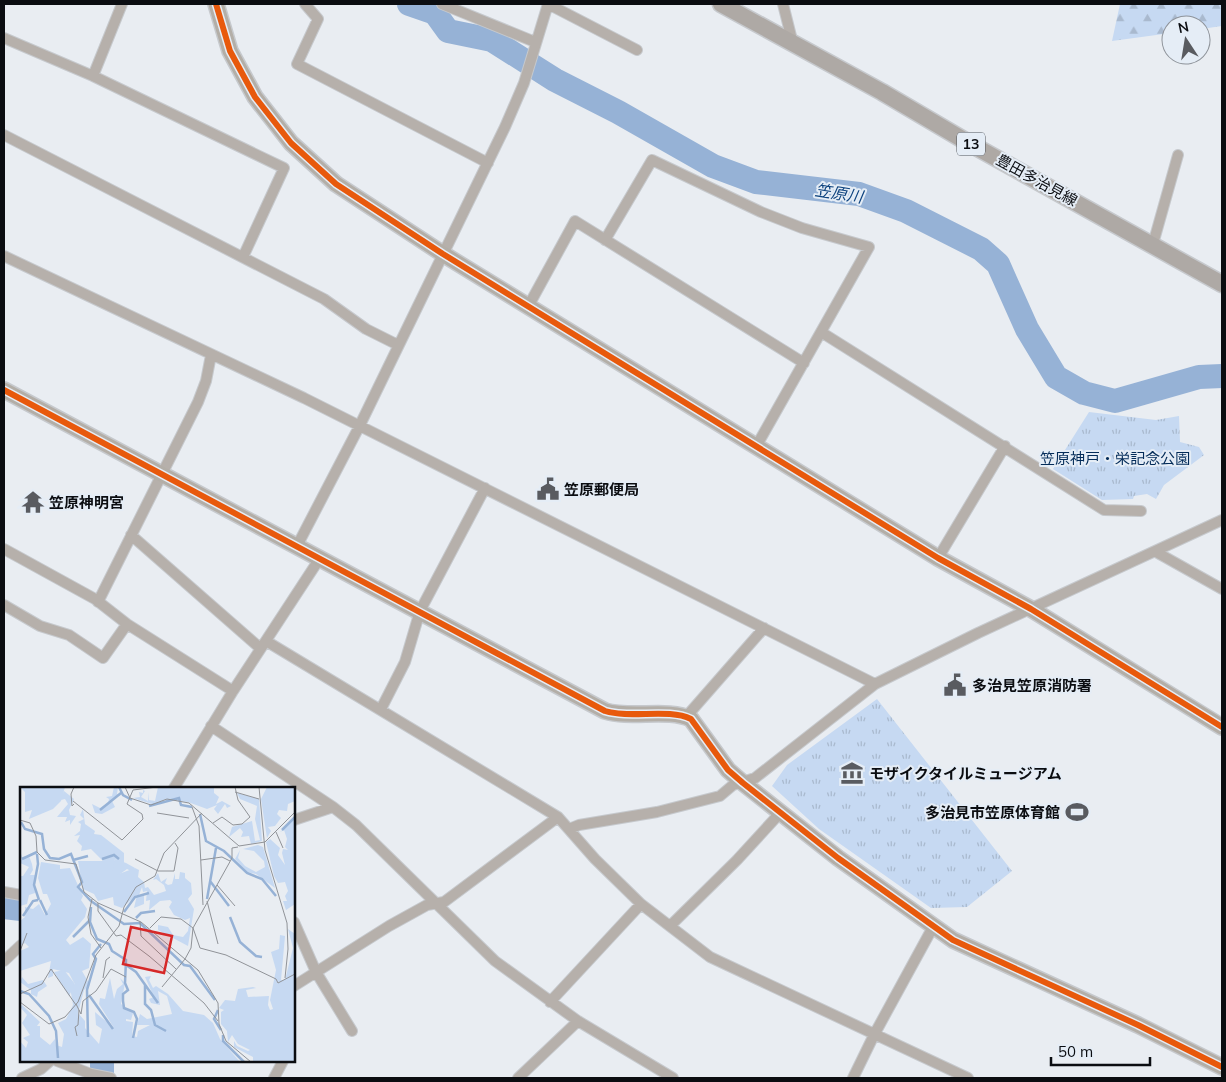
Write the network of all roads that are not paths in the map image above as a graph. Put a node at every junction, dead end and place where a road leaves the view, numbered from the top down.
1 (122, 4) edge
2 (217, 4) edge
3 (305, 4) edge
4 (442, 4) edge
5 (548, 4) edge
6 (721, 4) edge
7 (784, 4) edge
8 (4, 38) edge
9 (535, 42) junction
10 (793, 45) junction
11 (637, 50) dead end
12 (93, 76) junction
13 (4, 135) edge
14 (1178, 155) dead end
15 (488, 163) junction
16 (605, 240) junction
17 (1153, 244) junction
18 (444, 254) junction
19 (4, 256) edge
20 (243, 256) junction
21 (1222, 284) edge
22 (529, 305) junction
23 (821, 332) junction
24 (398, 345) junction
25 (211, 355) junction
26 (804, 363) junction
27 (4, 390) edge
28 (359, 427) junction
29 (757, 445) junction
30 (1005, 446) junction
31 (161, 474) junction
32 (485, 488) junction
33 (1141, 511) dead end
34 (1222, 520) edge
35 (131, 535) junction
36 (297, 546) junction
37 (4, 549) edge
38 (1156, 552) junction
39 (320, 558) junction
40 (938, 558) junction
41 (1222, 589) edge
42 (98, 602) junction
43 (4, 605) edge
44 (1031, 609) junction
45 (420, 611) junction
46 (127, 624) junction
47 (764, 628) junction
48 (263, 644) junction
49 (875, 684) junction
50 (232, 691) junction
51 (381, 709) junction
52 (686, 717) junction
53 (211, 726) junction
54 (1222, 727) edge
55 (743, 783) junction
56 (175, 787) edge
57 (333, 807) junction
58 (781, 812) junction
59 (558, 816) junction
60 (295, 820) edge
61 (569, 829) junction
62 (4, 892) edge
63 (20, 896) edge
64 (434, 904) junction
65 (641, 904) junction
66 (295, 924) edge
67 (670, 926) junction
68 (933, 927) junction
69 (20, 946) edge
70 (4, 961) edge
71 (316, 972) junction
72 (295, 985) edge
73 (550, 1002) junction
74 (578, 1021) junction
75 (352, 1031) dead end
76 (874, 1035) junction
77 (49, 1062) edge
78 (60, 1062) edge
79 (282, 1062) edge
80 (1222, 1067) edge
81 (22, 1078) edge
82 (109, 1078) edge
83 (274, 1078) edge
84 (518, 1078) edge
85 (673, 1078) edge
86 (853, 1078) edge
87 (968, 1078) edge

1 - 12 street
2 - 18 street
3 - 15 street
4 - 9 street
5 - 9 street
5 - 11 street
6 - 10 main road, 豊田多治見線 / 13
7 - 10 street
8 - 12 street
9 - 15 street
10 - 17 main road, 豊田多治見線 / 13
12 - 20 street
13 - 20 street
14 - 17 street
15 - 18 street
16 - 22 street
16 - 23 street
16 - 26 street
17 - 21 main road, 豊田多治見線 / 13
18 - 22 street
18 - 24 street
19 - 25 street
20 - 24 street
22 - 29 street
23 - 26 street
23 - 30 street
24 - 28 street
25 - 28 street
25 - 31 street
26 - 29 street
27 - 31 street
28 - 32 street
28 - 36 street
29 - 40 street
30 - 33 street
30 - 40 street
31 - 35 street
31 - 36 street
32 - 45 street
32 - 47 street
34 - 38 street
35 - 42 street
35 - 48 street
36 - 39 street
37 - 42 street
38 - 41 street
38 - 44 street
39 - 45 street
39 - 48 street
40 - 44 street
42 - 46 street
43 - 46 street
44 - 49 street
44 - 54 street
45 - 51 street
45 - 52 street
46 - 50 street
47 - 49 street
47 - 52 street
48 - 50 street
48 - 51 street
49 - 55 street
50 - 53 street
51 - 59 street
52 - 55 street
53 - 56 street
53 - 57 street
55 - 58 street
55 - 61 street
57 - 60 street
57 - 64 street
58 - 67 street
58 - 68 street
59 - 61 street
59 - 64 street
61 - 65 street
62 - 63 street
64 - 71 street
64 - 73 street
65 - 67 street
65 - 73 street
66 - 71 street
67 - 76 street
68 - 76 street
68 - 80 street
69 - 70 street
71 - 72 street
71 - 75 street
73 - 74 street
74 - 84 street
74 - 85 street
76 - 86 street
76 - 87 street
77 - 81 street
78 - 82 street
79 - 83 street

